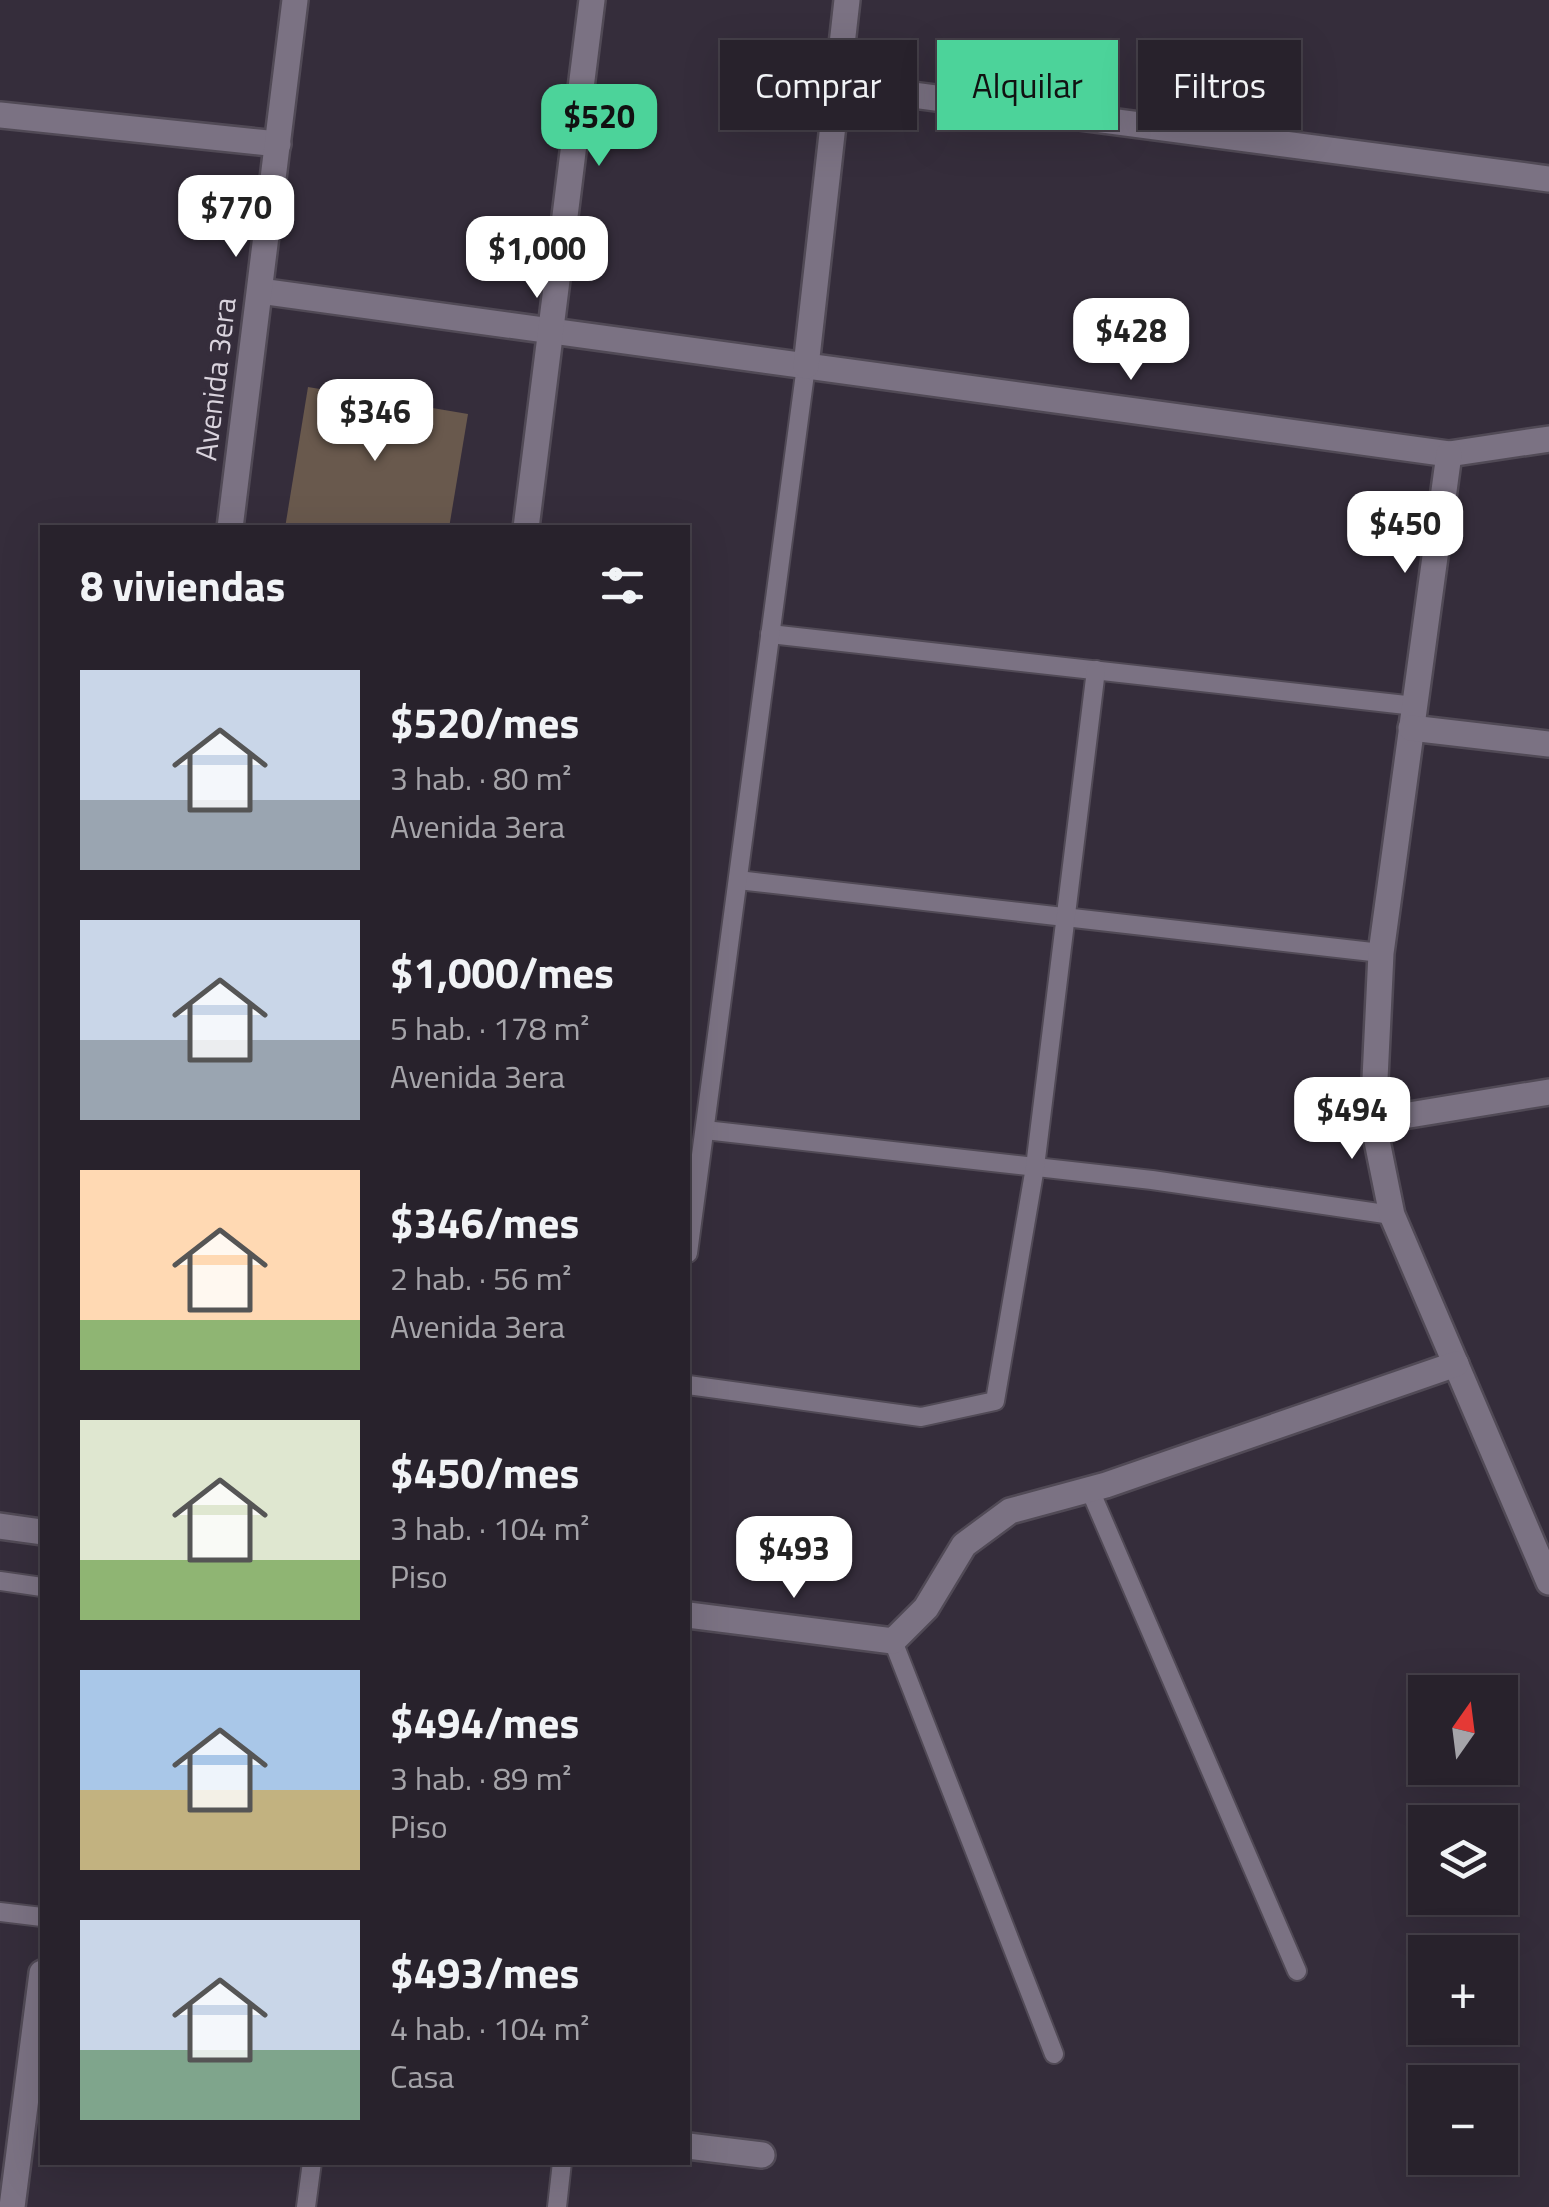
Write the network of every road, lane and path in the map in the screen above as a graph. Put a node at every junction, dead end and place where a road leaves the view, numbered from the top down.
1 (295, 0) edge
2 (592, 0) edge
3 (847, 0) edge
4 (842, 40) edge
5 (917, 96) edge
6 (0, 115) edge
7 (832, 130) edge
8 (278, 144) junction
9 (1549, 179) edge
10 (260, 291) junction
11 (552, 331) junction
12 (806, 366) junction
13 (1549, 439) edge
14 (1449, 454) junction
15 (230, 525) edge
16 (526, 525) edge
17 (770, 634) junction
18 (1096, 670) junction
19 (1413, 717) junction
20 (1549, 744) edge
21 (738, 880) junction
22 (1067, 917) junction
23 (1381, 953) junction
24 (1549, 1092) edge
25 (1372, 1121) junction
26 (705, 1130) junction
27 (1035, 1167) junction
28 (1392, 1215) junction
29 (690, 1239) edge
30 (1456, 1364) junction
31 (690, 1385) edge
32 (1090, 1490) junction
33 (0, 1526) edge
34 (40, 1532) edge
35 (0, 1581) edge
36 (1549, 1582) edge
37 (40, 1587) edge
38 (690, 1614) edge
39 (893, 1641) junction
40 (0, 1912) edge
41 (40, 1917) edge
42 (1297, 1971) dead end
43 (40, 2007) edge
44 (1054, 2054) dead end
45 (37, 2058) edge
46 (690, 2146) edge
47 (762, 2154) dead end
48 (312, 2165) edge
49 (562, 2165) edge
50 (12, 2207) edge
51 (306, 2207) edge
52 (558, 2207) edge

1 - 8 street, Avenida 3era
2 - 11 street
3 - 4 street
5 - 9 street
6 - 8 street
7 - 12 street
8 - 10 street, Avenida 3era
10 - 11 street
10 - 15 street, Avenida 3era
11 - 12 street
11 - 16 street
12 - 14 street
12 - 17 lane
13 - 14 street
14 - 19 street
17 - 18 lane
17 - 21 lane
18 - 19 lane
18 - 22 lane
19 - 20 street
19 - 23 street
21 - 22 lane
21 - 26 lane
22 - 23 lane
22 - 27 lane
23 - 25 street
24 - 25 street
25 - 28 street
26 - 27 lane
26 - 29 lane
27 - 28 lane
27 - 31 lane
28 - 30 street
30 - 32 street
30 - 36 street
32 - 39 street
32 - 42 lane
33 - 34 street
35 - 37 lane
38 - 39 street
39 - 44 lane
40 - 41 lane
43 - 45 street
45 - 50 street
46 - 47 street
48 - 51 lane
49 - 52 lane

